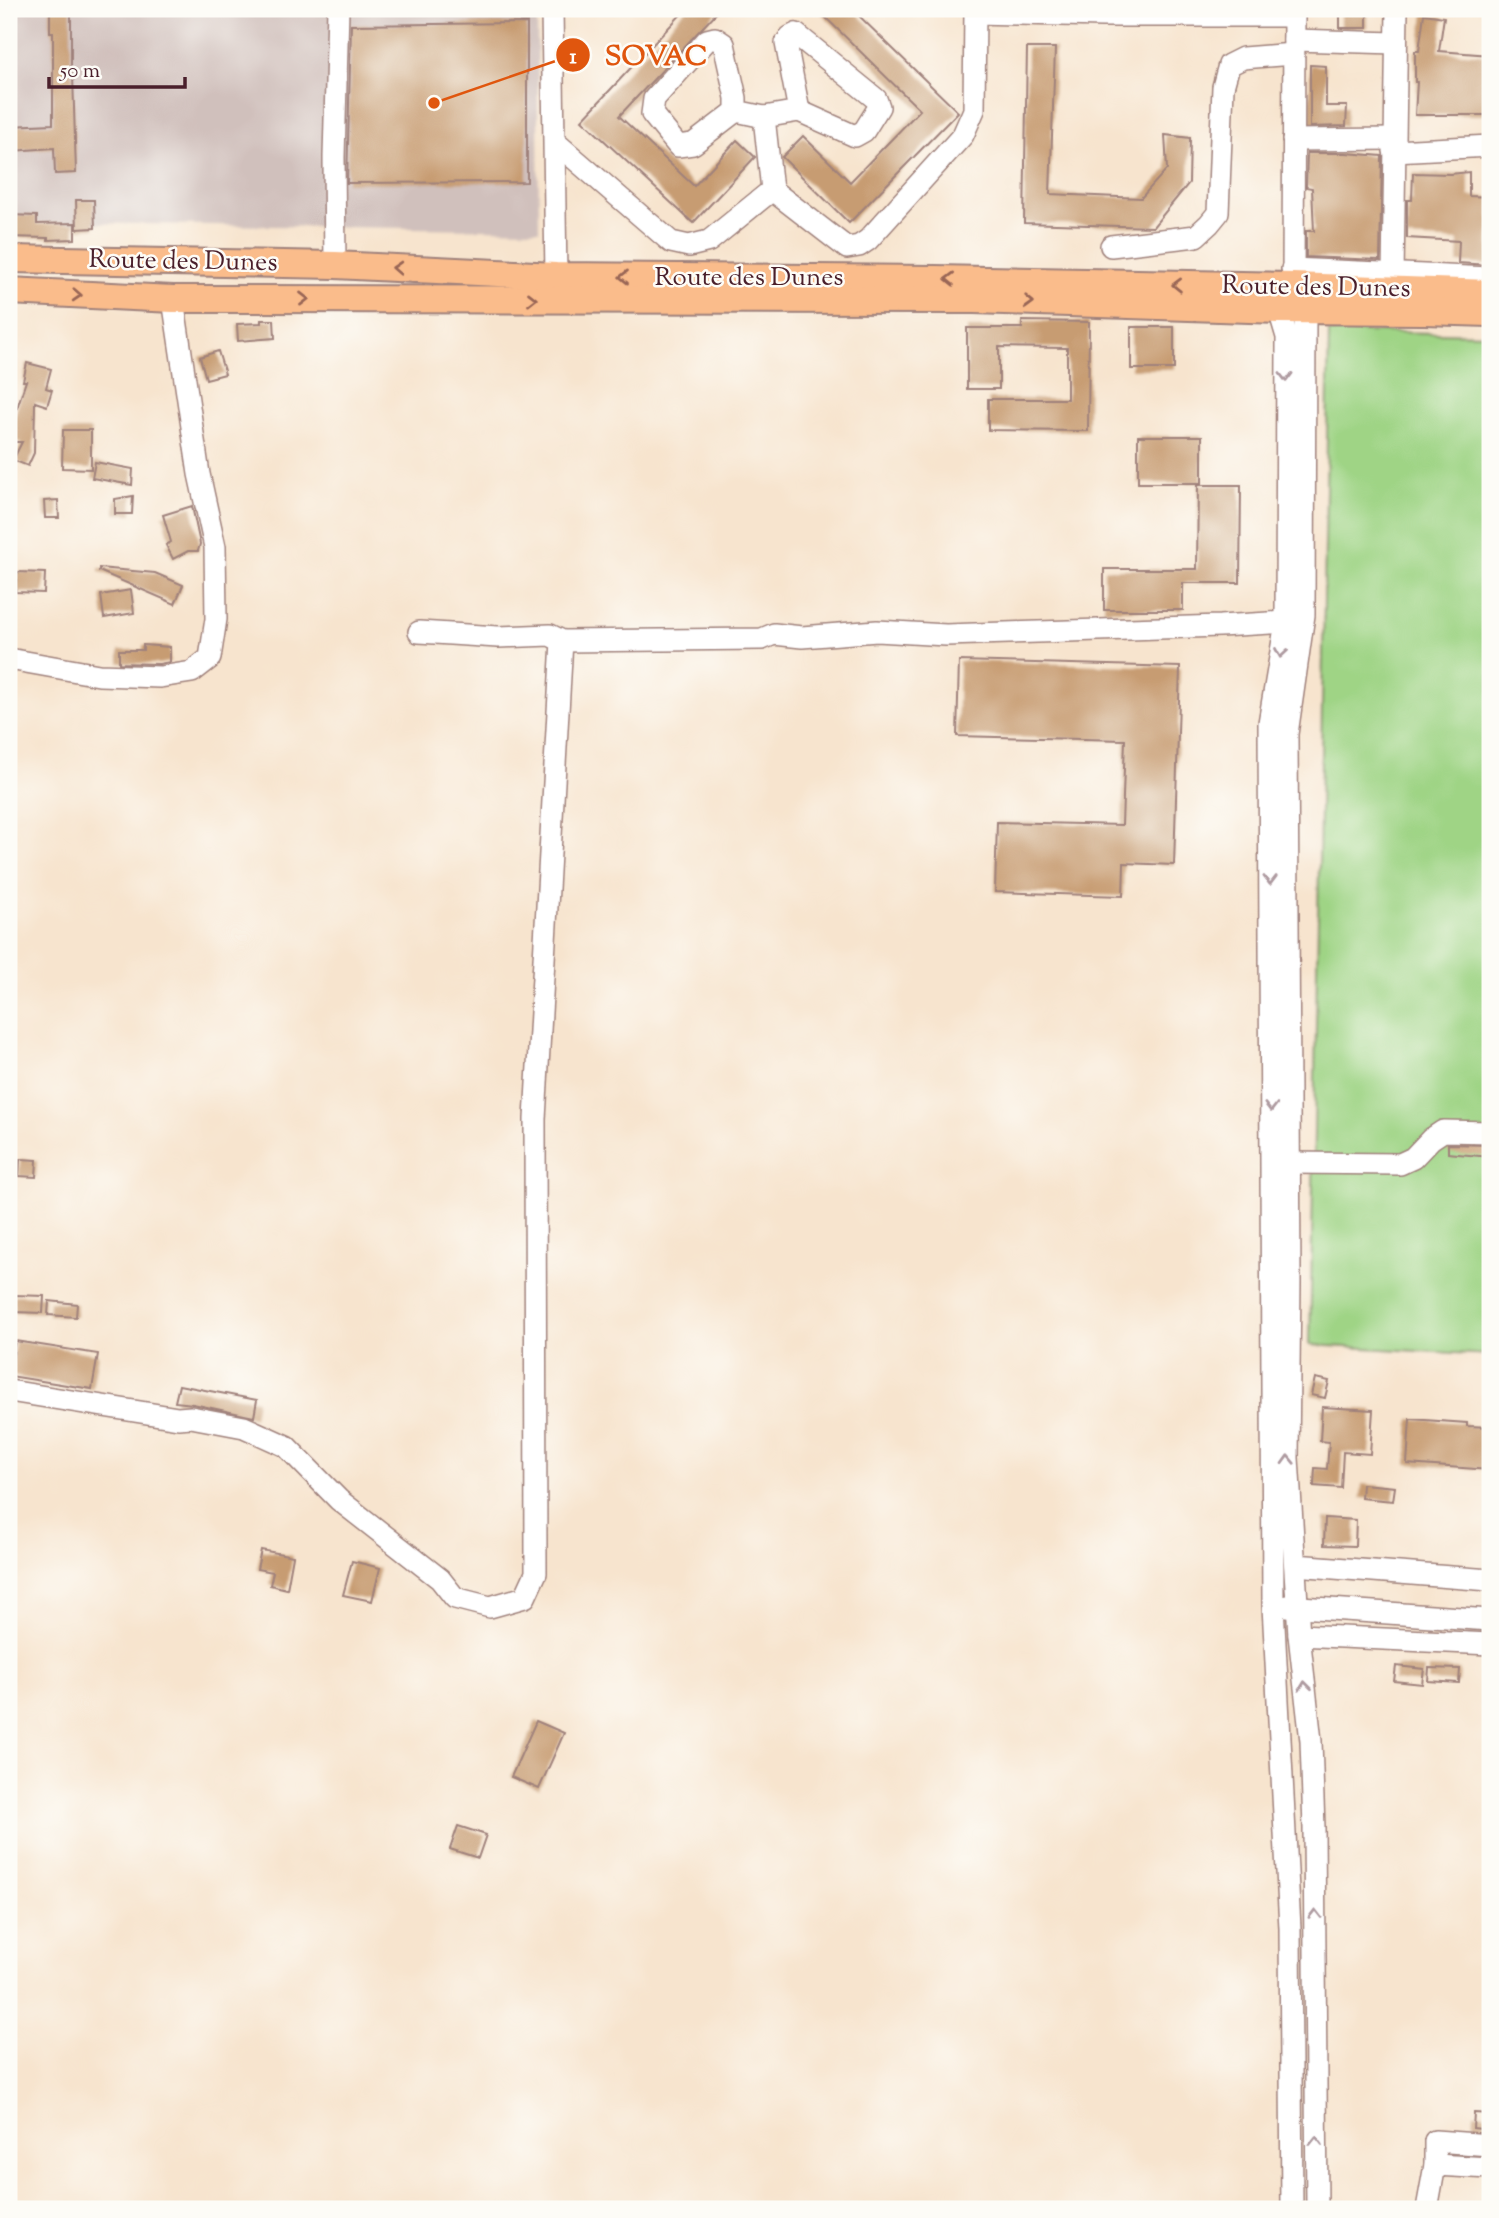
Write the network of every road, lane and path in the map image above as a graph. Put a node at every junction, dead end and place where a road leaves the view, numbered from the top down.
1 (338, 9) edge
2 (552, 9) edge
3 (1397, 9) edge
4 (975, 11) edge
5 (1204, 12) edge
6 (1294, 12) edge
7 (1102, 13) edge
8 (1395, 43) junction
9 (1294, 47) junction
10 (736, 111) junction
11 (800, 111) junction
12 (764, 117) junction
13 (1293, 140) junction
14 (555, 142) junction
15 (1394, 145) junction
16 (1490, 146) edge
17 (772, 190) junction
18 (1111, 246) dead end
19 (9, 259) edge
20 (335, 265) junction
21 (1393, 275) junction
22 (556, 276) junction
23 (1293, 277) junction
24 (1490, 278) edge
25 (9, 292) edge
26 (1490, 293) edge
27 (173, 299) junction
28 (1292, 310) junction
29 (1490, 313) edge
30 (1286, 622) junction
31 (419, 632) dead end
32 (562, 641) junction
33 (9, 659) edge
34 (1490, 1132) edge
35 (1289, 1163) junction
36 (9, 1391) edge
37 (1295, 1565) junction
38 (1490, 1580) edge
39 (1273, 1606) junction
40 (1297, 1606) junction
41 (1490, 1620) edge
42 (1299, 1635) junction
43 (1490, 1644) edge
44 (1490, 2145) edge
45 (1435, 2165) junction
46 (1490, 2168) edge
47 (1292, 2209) edge
48 (1317, 2209) edge
49 (1427, 2209) edge

1 - 20 street
2 - 14 street
3 - 8 street
4 - 7 street
4 - 17 street
5 - 6 street
5 - 7 street
6 - 9 street
8 - 9 street
8 - 15 street
9 - 13 street
9 - 18 street
10 - 10 street
10 - 12 street
11 - 11 street
11 - 12 street
12 - 17 street
13 - 15 street
13 - 23 street
14 - 17 street
14 - 22 street
15 - 16 street
15 - 21 street
19 - 20 main road, Route des Dunes
22 -> 20 main road, Route des Dunes
21 - 23 street
21 - 24 street
23 -> 22 main road, Route des Dunes
23 - 26 main road, Route des Dunes
25 -> 27 main road, Route des Dunes
27 -> 28 main road, Route des Dunes
27 - 33 street
28 - 29 main road, Route des Dunes
28 -> 30 street
28 - 35 street
30 - 32 street
30 -> 39 street
31 - 32 street
32 - 36 street
34 - 35 street
37 -> 35 street
37 - 38 street
37 - 40 street
39 - 40 street
39 - 47 street
40 - 41 street
40 - 42 street
42 - 43 street
48 -> 42 street
44 - 45 street
45 - 46 street
45 - 49 street

